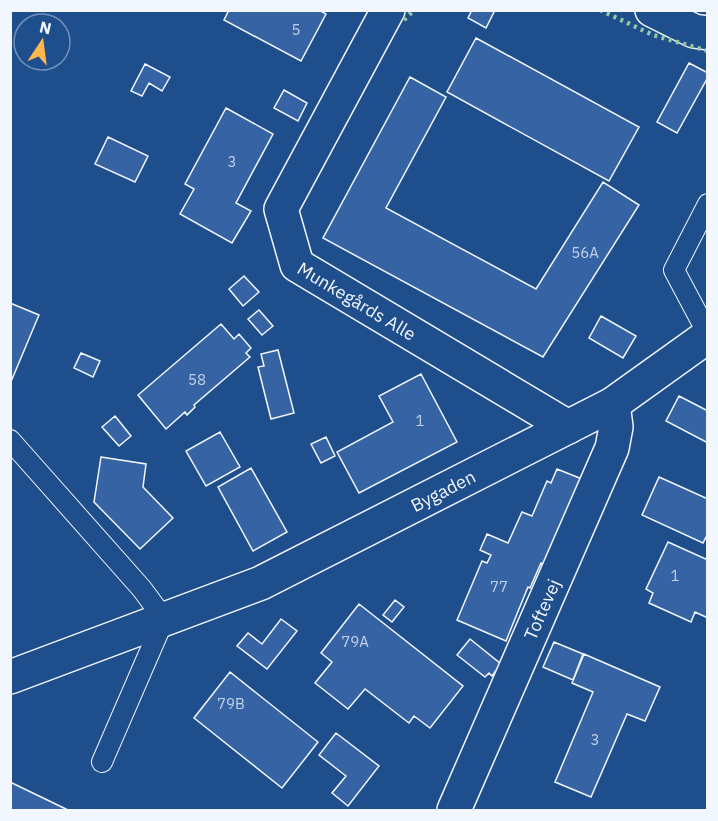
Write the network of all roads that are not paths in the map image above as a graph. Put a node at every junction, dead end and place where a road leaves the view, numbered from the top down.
1 (388, 10) edge
2 (652, 10) edge
3 (708, 33) edge
4 (708, 204) edge
5 (708, 335) edge
6 (613, 404) junction
7 (568, 427) junction
8 (10, 440) edge
9 (164, 619) junction
10 (10, 677) edge
11 (102, 762) dead end
12 (454, 810) edge

1 - 7 street, Munkegårds Alle
2 - 3 street
4 - 5 lane, Bygaden
5 - 6 street, Bygaden
6 - 7 street, Bygaden
6 - 12 street, Toftevej
7 - 9 street, Bygaden
8 - 9 lane
9 - 10 street, Bygaden
9 - 11 lane

